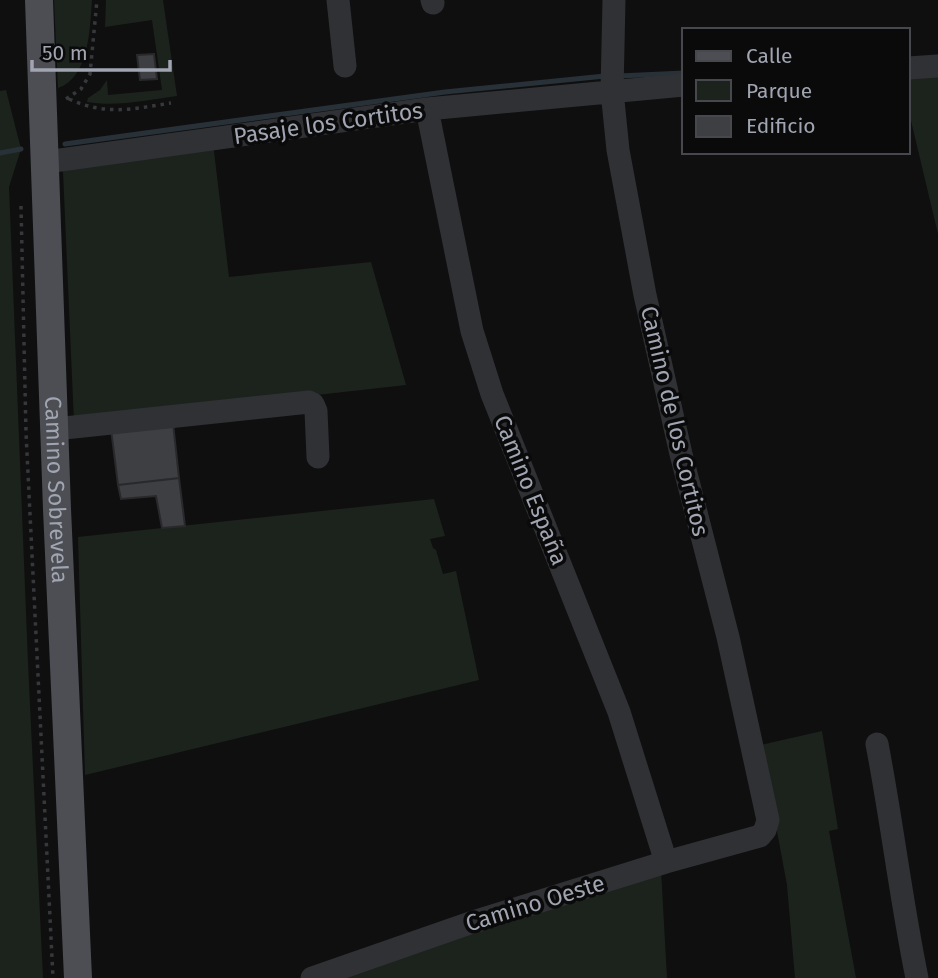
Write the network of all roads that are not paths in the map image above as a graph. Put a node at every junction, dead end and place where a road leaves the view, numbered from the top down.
1 (39, 0) edge
2 (338, 0) edge
3 (614, 0) edge
4 (345, 66) dead end
5 (938, 66) edge
6 (910, 68) edge
7 (611, 81) junction
8 (682, 85) edge
9 (427, 109) junction
10 (46, 162) junction
11 (55, 429) junction
12 (318, 457) dead end
13 (877, 744) dead end
14 (760, 836) joint
15 (666, 862) junction
16 (78, 978) edge
17 (313, 978) edge
18 (917, 978) edge

1 - 10 main road, Camino Sobrevela
2 - 4 street
3 - 7 street, Camino de los Cortitos
5 - 6 street
7 - 8 street, Pasaje los Cortitos
7 - 9 street, Pasaje los Cortitos
7 - 14 street, Camino de los Cortitos
9 - 10 street, Pasaje los Cortitos
9 - 15 street, Camino España
10 - 11 main road, Camino Sobrevela
11 - 12 street
11 - 16 main road, Camino Sobrevela
13 - 18 street
14 - 15 street, Camino Oeste
15 - 17 street, Camino Oeste

